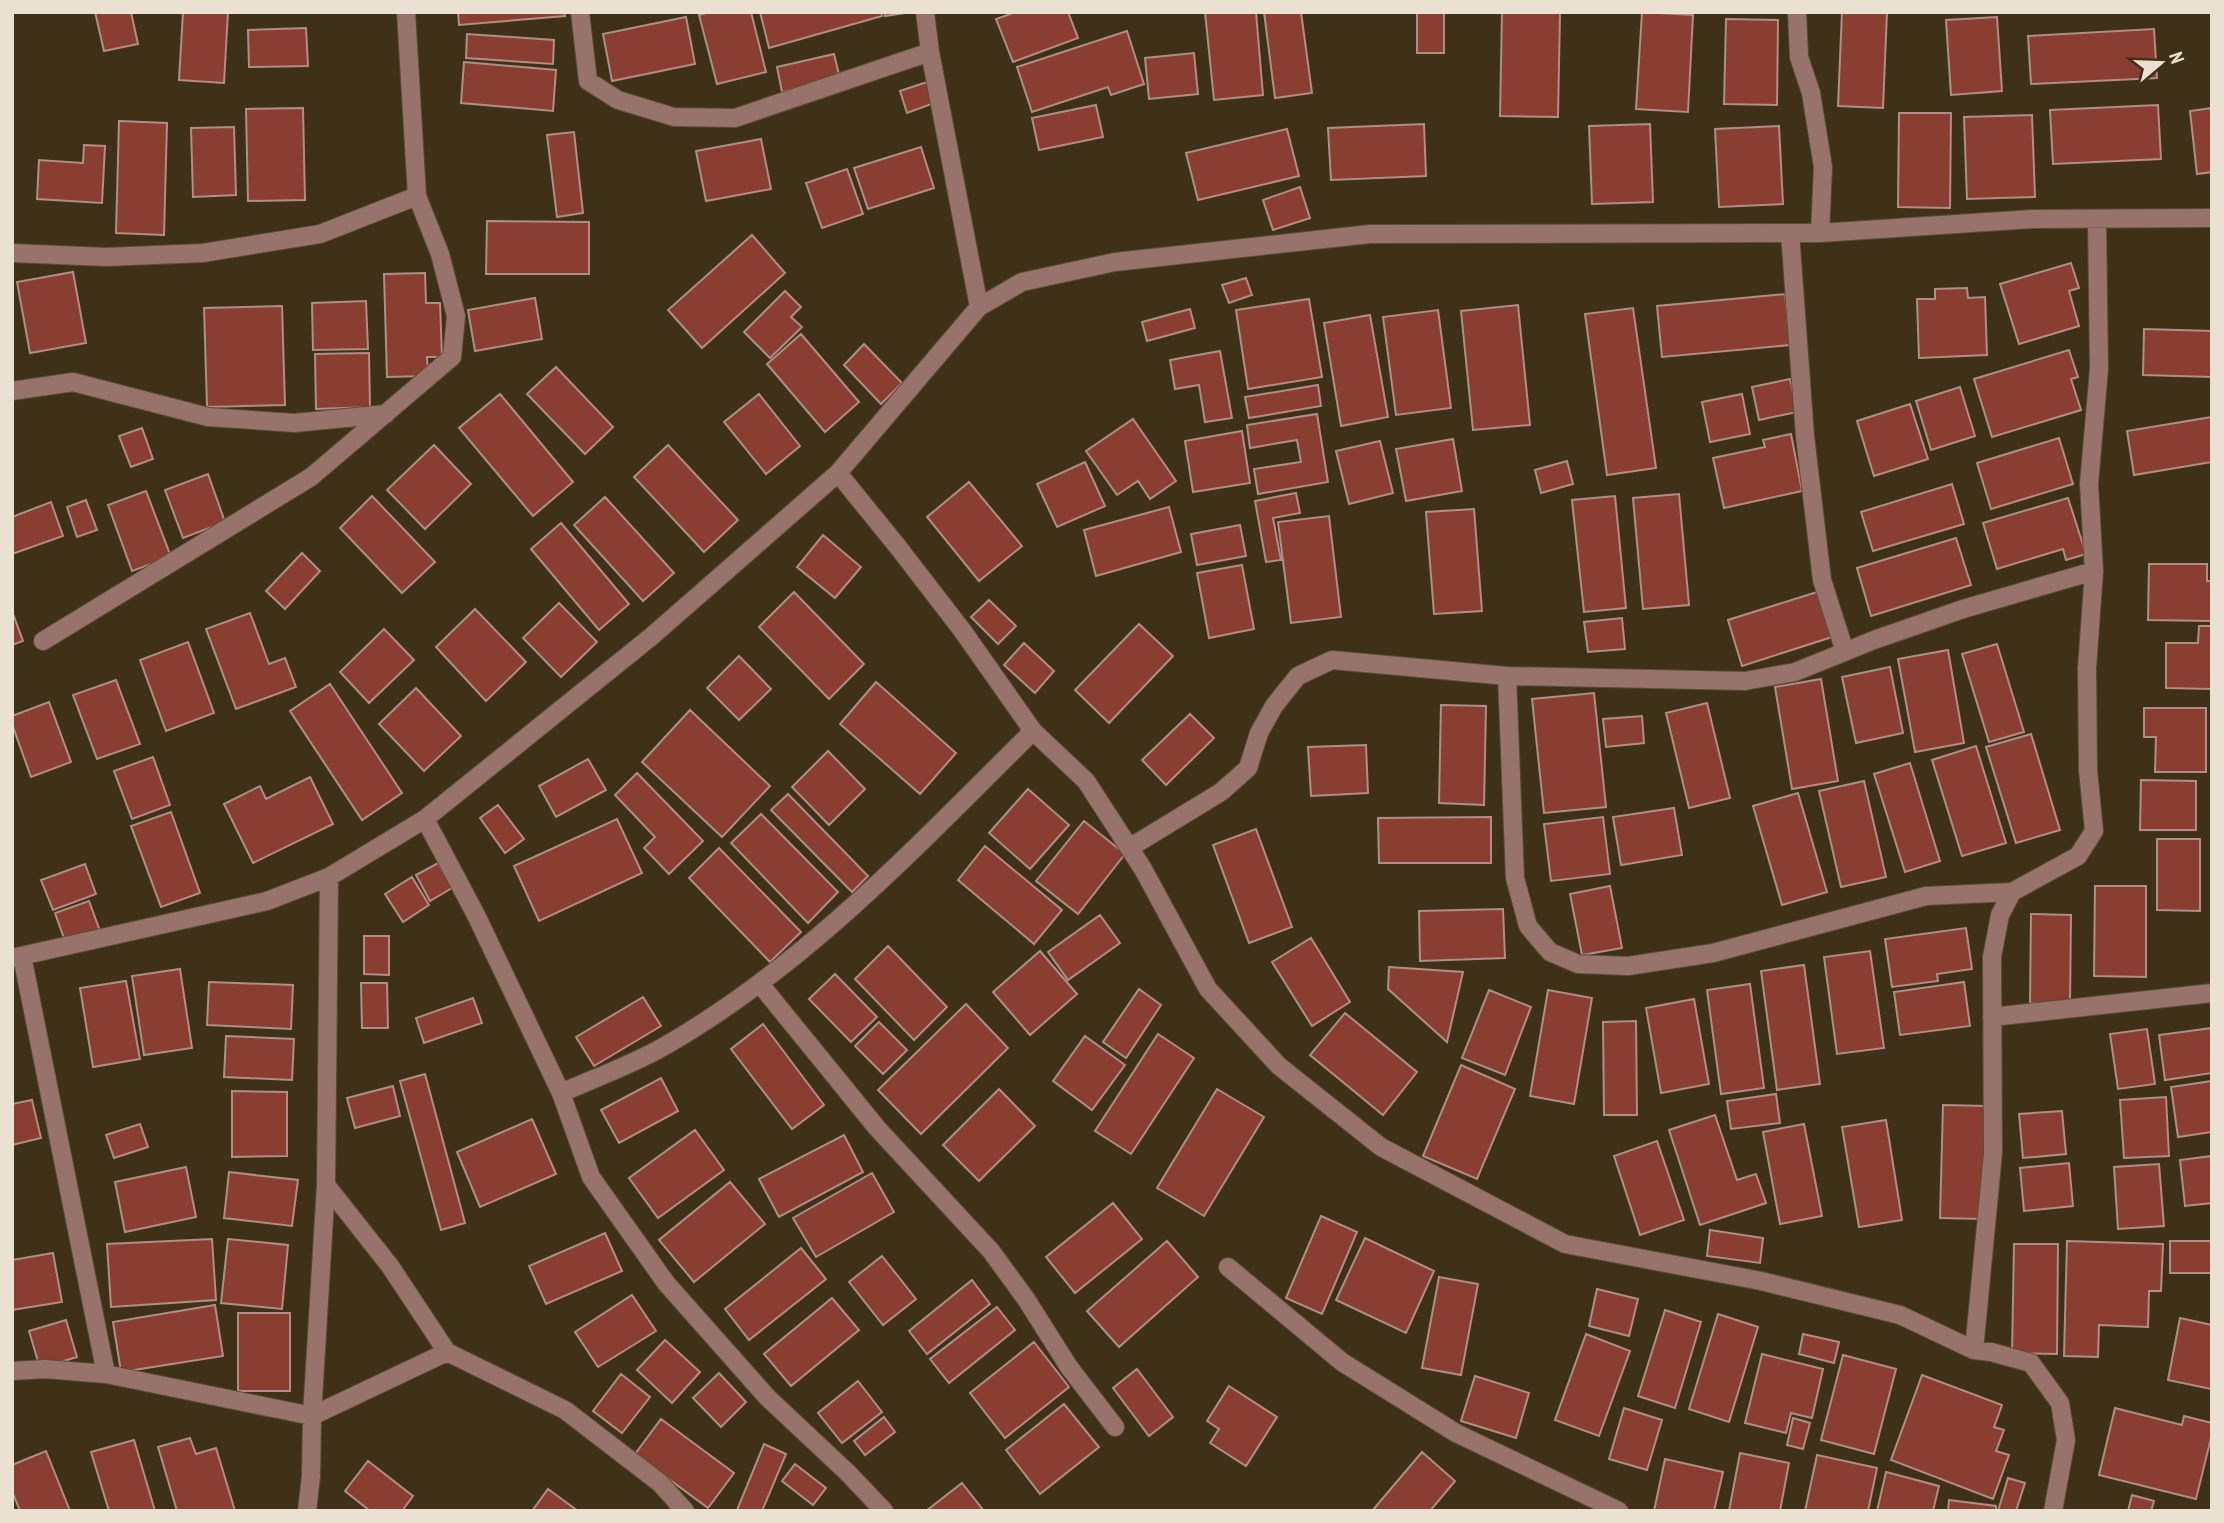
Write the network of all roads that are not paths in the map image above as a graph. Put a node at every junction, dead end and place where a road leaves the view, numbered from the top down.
1 (406, 12) edge
2 (580, 12) edge
3 (925, 12) edge
4 (1797, 12) edge
5 (930, 51) junction
6 (417, 196) junction
7 (2212, 218) edge
8 (2097, 220) junction
9 (1790, 233) junction
10 (1820, 233) junction
11 (12, 253) edge
12 (979, 307) junction
13 (12, 391) edge
14 (386, 414) junction
15 (838, 473) junction
16 (2094, 571) junction
17 (43, 641) dead end
18 (1845, 652) junction
19 (1507, 676) junction
20 (1033, 731) junction
21 (425, 818) junction
22 (1129, 848) junction
23 (329, 877) junction
24 (2012, 892) junction
25 (17, 957) edge
26 (760, 984) junction
27 (2212, 993) edge
28 (1992, 1017) junction
29 (561, 1093) junction
30 (326, 1185) junction
31 (1228, 1267) dead end
32 (1974, 1350) junction
33 (447, 1352) junction
34 (12, 1371) edge
35 (106, 1374) junction
36 (312, 1416) junction
37 (1115, 1427) dead end
38 (307, 1511) edge
39 (685, 1511) edge
40 (884, 1511) edge
41 (1619, 1511) edge
42 (2053, 1511) edge

1 - 6 street
2 - 5 street
3 - 5 street
4 - 10 street
5 - 12 street
6 - 11 street
6 - 14 street
7 - 8 street
8 - 10 street
8 - 16 street
9 - 10 street
9 - 12 street
9 - 18 street
12 - 15 street
13 - 14 street
14 - 17 street
15 - 20 street
15 - 21 street
16 - 18 street
16 - 24 street
18 - 19 street
19 - 22 street
19 - 24 street
20 - 22 street
20 - 26 street
21 - 23 street
21 - 29 street
22 - 32 street
23 - 25 street
23 - 30 street
24 - 28 street
25 - 35 street
26 - 29 street
26 - 37 street
27 - 28 street
28 - 32 street
29 - 40 street
30 - 33 street
30 - 36 street
31 - 41 street
32 - 42 street
33 - 36 street
33 - 39 street
34 - 35 street
35 - 36 street
36 - 38 street

